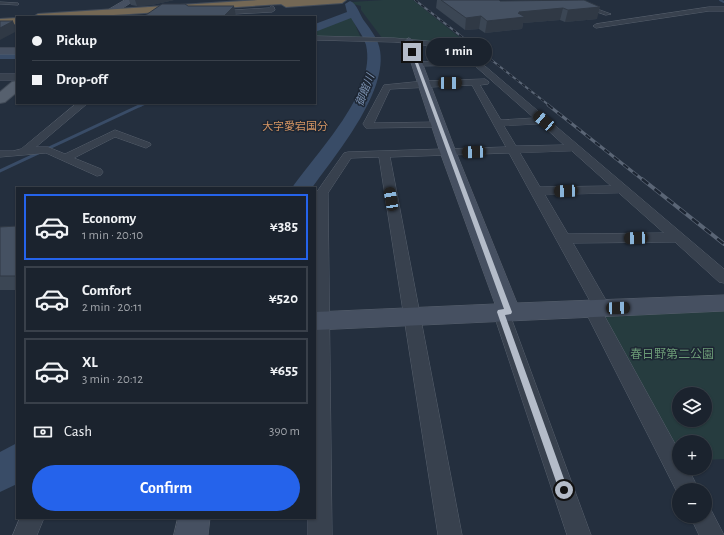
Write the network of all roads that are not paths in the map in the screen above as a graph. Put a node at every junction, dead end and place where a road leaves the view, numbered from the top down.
1 (131, 0) edge
2 (300, 0) edge
3 (342, 0) edge
4 (566, 0) edge
5 (0, 4) edge
6 (18, 4) dead end
7 (272, 8) dead end
8 (724, 9) edge
9 (192, 10) junction
10 (608, 14) dead end
11 (104, 15) edge
12 (71, 16) edge
13 (16, 18) edge
14 (0, 19) edge
15 (16, 21) edge
16 (0, 22) edge
17 (596, 26) dead end
18 (316, 38) edge
19 (409, 41) junction
20 (0, 51) edge
21 (16, 51) edge
22 (474, 62) junction
23 (416, 64) junction
24 (0, 77) edge
25 (16, 77) edge
26 (475, 82) junction
27 (496, 82) junction
28 (424, 84) junction
29 (16, 86) edge
30 (0, 99) edge
31 (82, 104) edge
32 (544, 121) junction
33 (498, 123) junction
34 (439, 124) junction
35 (146, 145) dead end
36 (575, 148) junction
37 (25, 151) junction
38 (514, 151) junction
39 (448, 152) junction
40 (0, 154) edge
41 (384, 154) junction
42 (65, 158) junction
43 (97, 172) dead end
44 (622, 189) junction
45 (538, 192) junction
46 (678, 237) junction
47 (564, 240) junction
48 (724, 278) edge
49 (724, 304) edge
50 (597, 309) junction
51 (505, 312) junction
52 (412, 317) junction
53 (318, 321) edge
54 (684, 483) edge
55 (32, 519) edge
56 (194, 519) edge
57 (706, 523) edge
58 (25, 535) edge
59 (191, 535) edge
60 (320, 535) edge
61 (450, 535) edge
62 (579, 535) edge
63 (712, 535) edge

1 - 11 street
2 - 11 highway
3 - 9 highway
4 - 10 street
5 - 6 lane
7 - 9 street
8 - 17 street
9 - 11 highway
11 - 12 highway
13 - 14 highway
15 - 16 highway
18 - 19 street
19 - 22 street
19 - 23 street
20 - 21 street
22 - 23 street
22 - 27 street
23 - 28 street
24 - 25 street
26 - 27 street
26 - 28 street
26 - 33 street
27 - 32 street
28 - 34 street
28 - 34 street
29 - 30 main road
31 - 37 street
32 - 33 street
32 - 36 street
33 - 38 street
34 - 39 street
35 - 42 street
36 - 38 street
36 - 44 street
37 - 40 street
37 - 42 street
38 - 39 street
38 - 45 street
39 - 41 street
39 - 51 street
41 - 52 street
41 - 53 street
42 - 43 street
44 - 45 street
44 - 46 street
45 - 47 street
46 - 47 street
46 - 48 street
47 - 50 street
49 - 50 street
50 - 51 street
50 - 54 street
51 - 52 street
51 - 62 street
52 - 53 street
52 - 61 street
53 - 60 street
55 - 58 street
56 - 59 street
57 - 63 street

